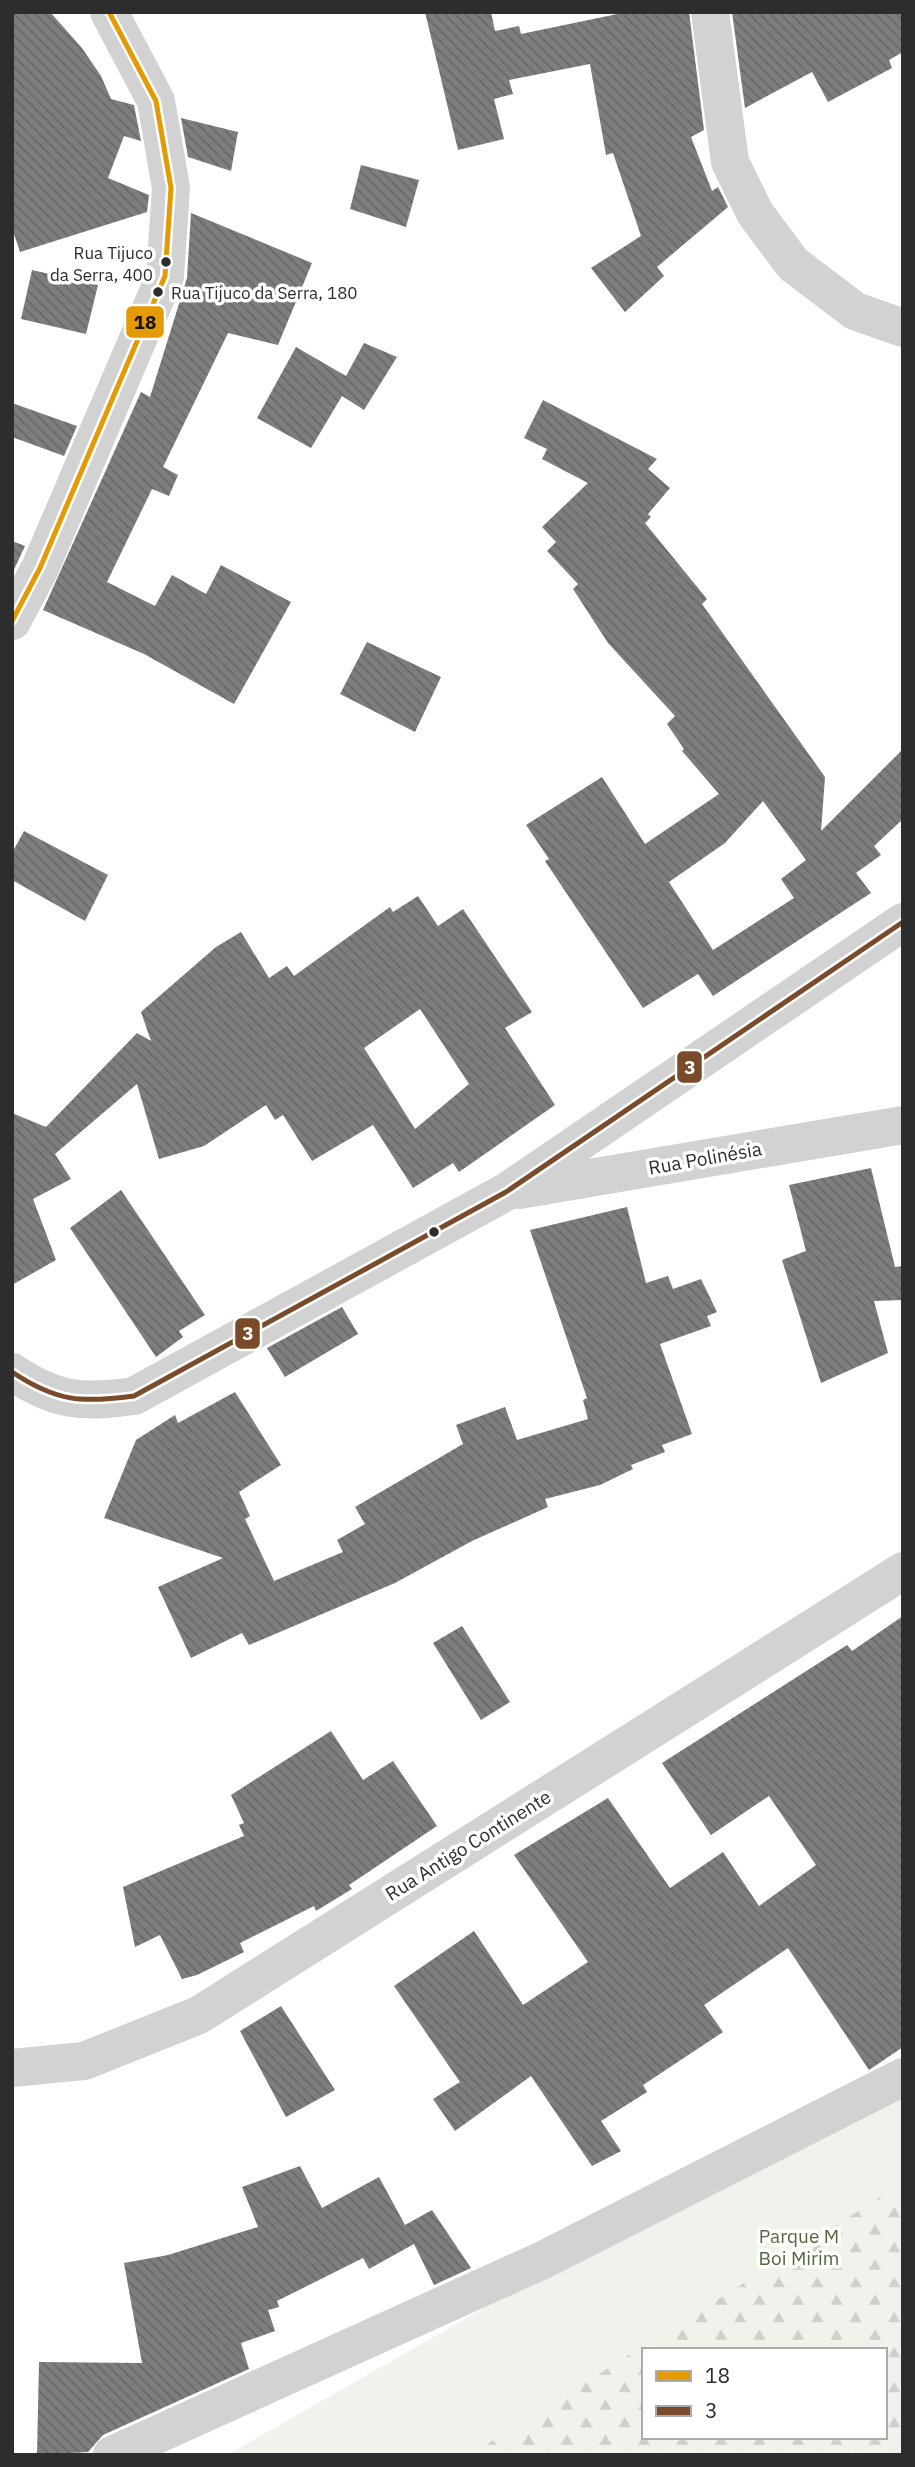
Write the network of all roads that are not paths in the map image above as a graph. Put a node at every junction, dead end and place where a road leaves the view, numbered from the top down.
1 (109, 12) edge
2 (710, 12) edge
3 (903, 328) edge
4 (12, 621) edge
5 (903, 922) edge
6 (903, 1125) edge
7 (506, 1192) junction
8 (12, 1373) edge
9 (903, 1571) edge
10 (12, 2068) edge
11 (903, 2077) edge
12 (112, 2455) edge

1 - 4 street
2 - 3 street
5 - 7 street
6 - 7 street, Rua Polinésia
7 - 8 street
9 - 10 street, Rua Antigo Continente
11 - 12 street

